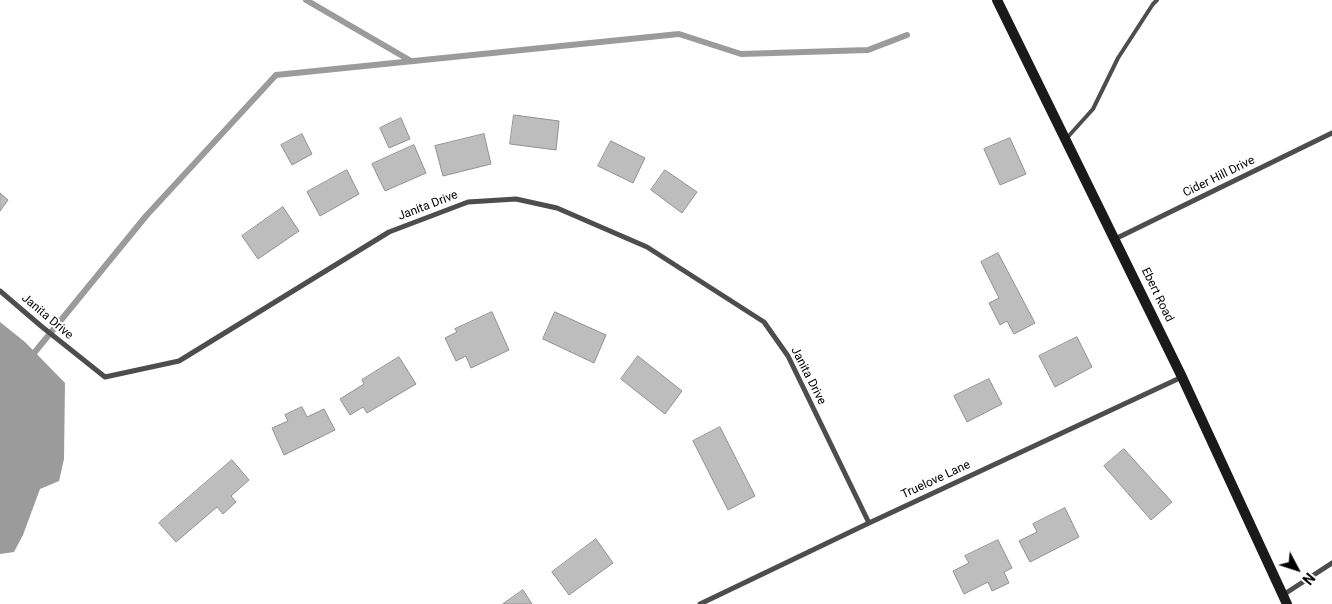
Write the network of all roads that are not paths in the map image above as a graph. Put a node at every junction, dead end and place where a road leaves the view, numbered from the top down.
1 (997, 0) edge
2 (1157, 0) edge
3 (1332, 133) edge
4 (1066, 139) junction
5 (1115, 239) junction
6 (0, 290) edge
7 (1182, 377) junction
8 (869, 523) junction
9 (1332, 563) edge
10 (1285, 599) edge
11 (700, 604) edge

1 - 4 main road, Ebert Road
2 - 4 lane
3 - 5 street, Cider Hill Drive
4 - 5 main road, Ebert Road
5 - 7 main road, Ebert Road
6 - 8 street, Janita Drive
7 - 8 street, Truelove Lane
7 - 10 main road, Ebert Road
8 - 11 street, Truelove Lane
9 - 10 street

